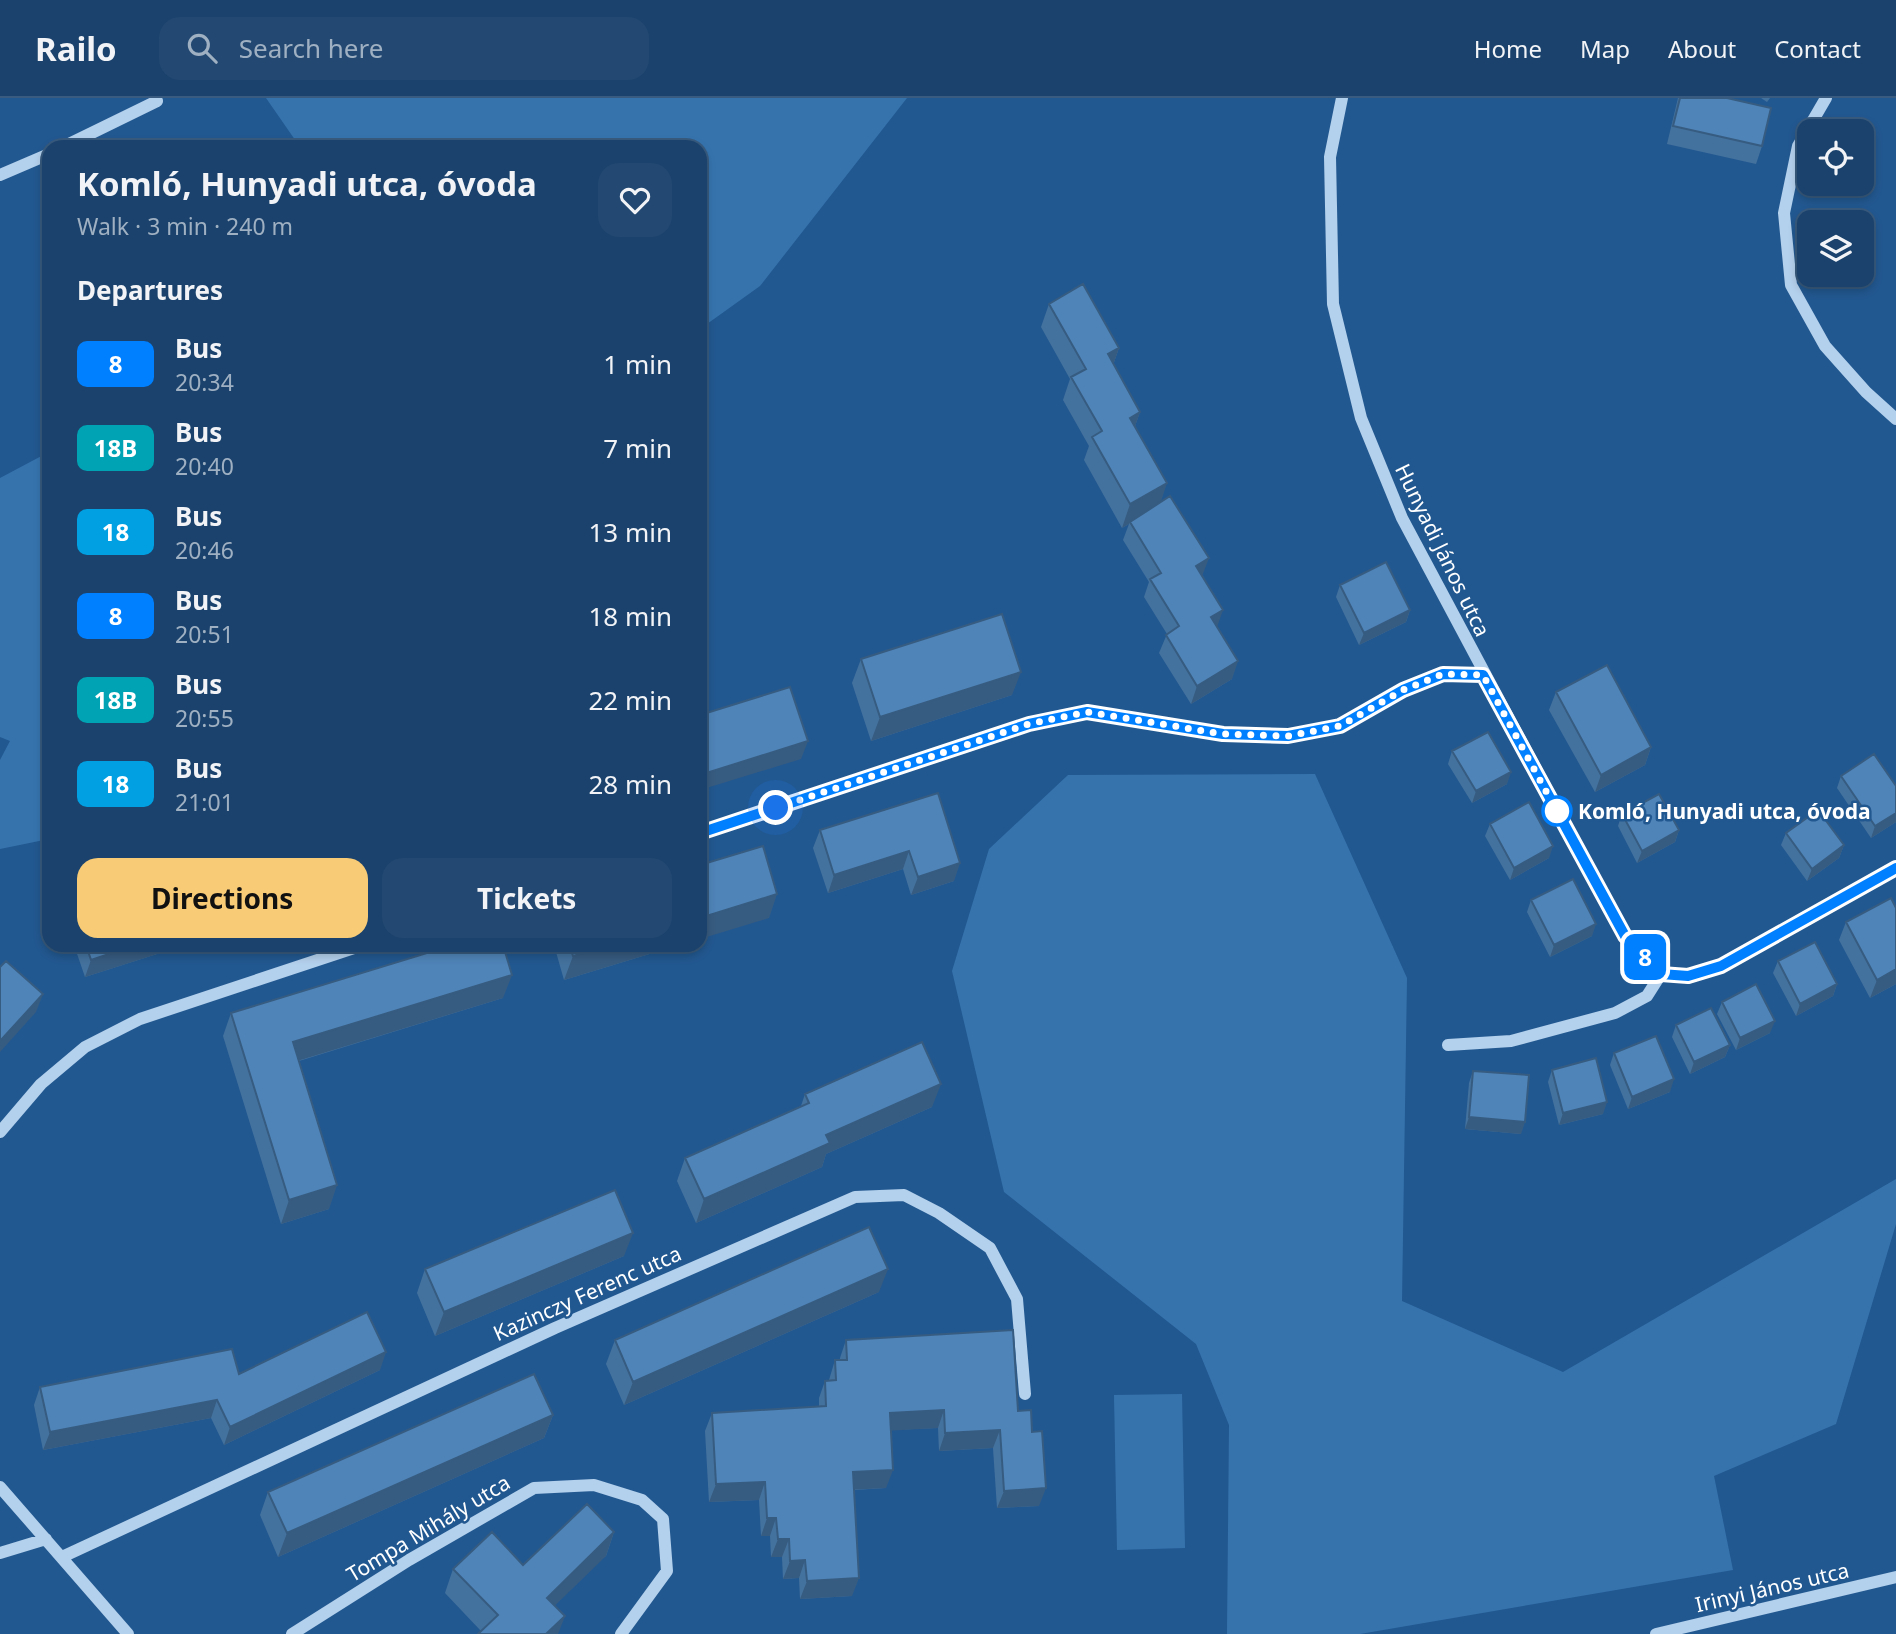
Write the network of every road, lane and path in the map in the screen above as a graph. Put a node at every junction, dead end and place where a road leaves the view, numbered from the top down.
1 (1342, 98) edge
2 (1826, 98) edge
3 (157, 101) dead end
4 (77, 140) edge
5 (42, 157) edge
6 (0, 175) edge
7 (1896, 419) edge
8 (1483, 675) junction
9 (707, 831) edge
10 (1896, 868) edge
11 (342, 952) edge
12 (1661, 974) junction
13 (1448, 1045) dead end
14 (0, 1132) edge
15 (1026, 1394) dead end
16 (0, 1487) edge
17 (46, 1539) junction
18 (0, 1553) edge
19 (62, 1557) junction
20 (1896, 1577) edge
21 (128, 1634) edge
22 (292, 1634) edge
23 (621, 1634) edge
24 (1656, 1634) edge

1 - 8 street, Hunyadi János utca
2 - 7 street
3 - 4 street
5 - 6 street
8 - 9 street
8 - 12 street, Hunyadi János utca
10 - 12 street
11 - 14 street
12 - 13 street
15 - 19 street, Kazinczy Ferenc utca
16 - 17 street
17 - 18 street
17 - 19 street
19 - 21 street
20 - 24 street, Irinyi János utca
22 - 23 street, Tompa Mihály utca

